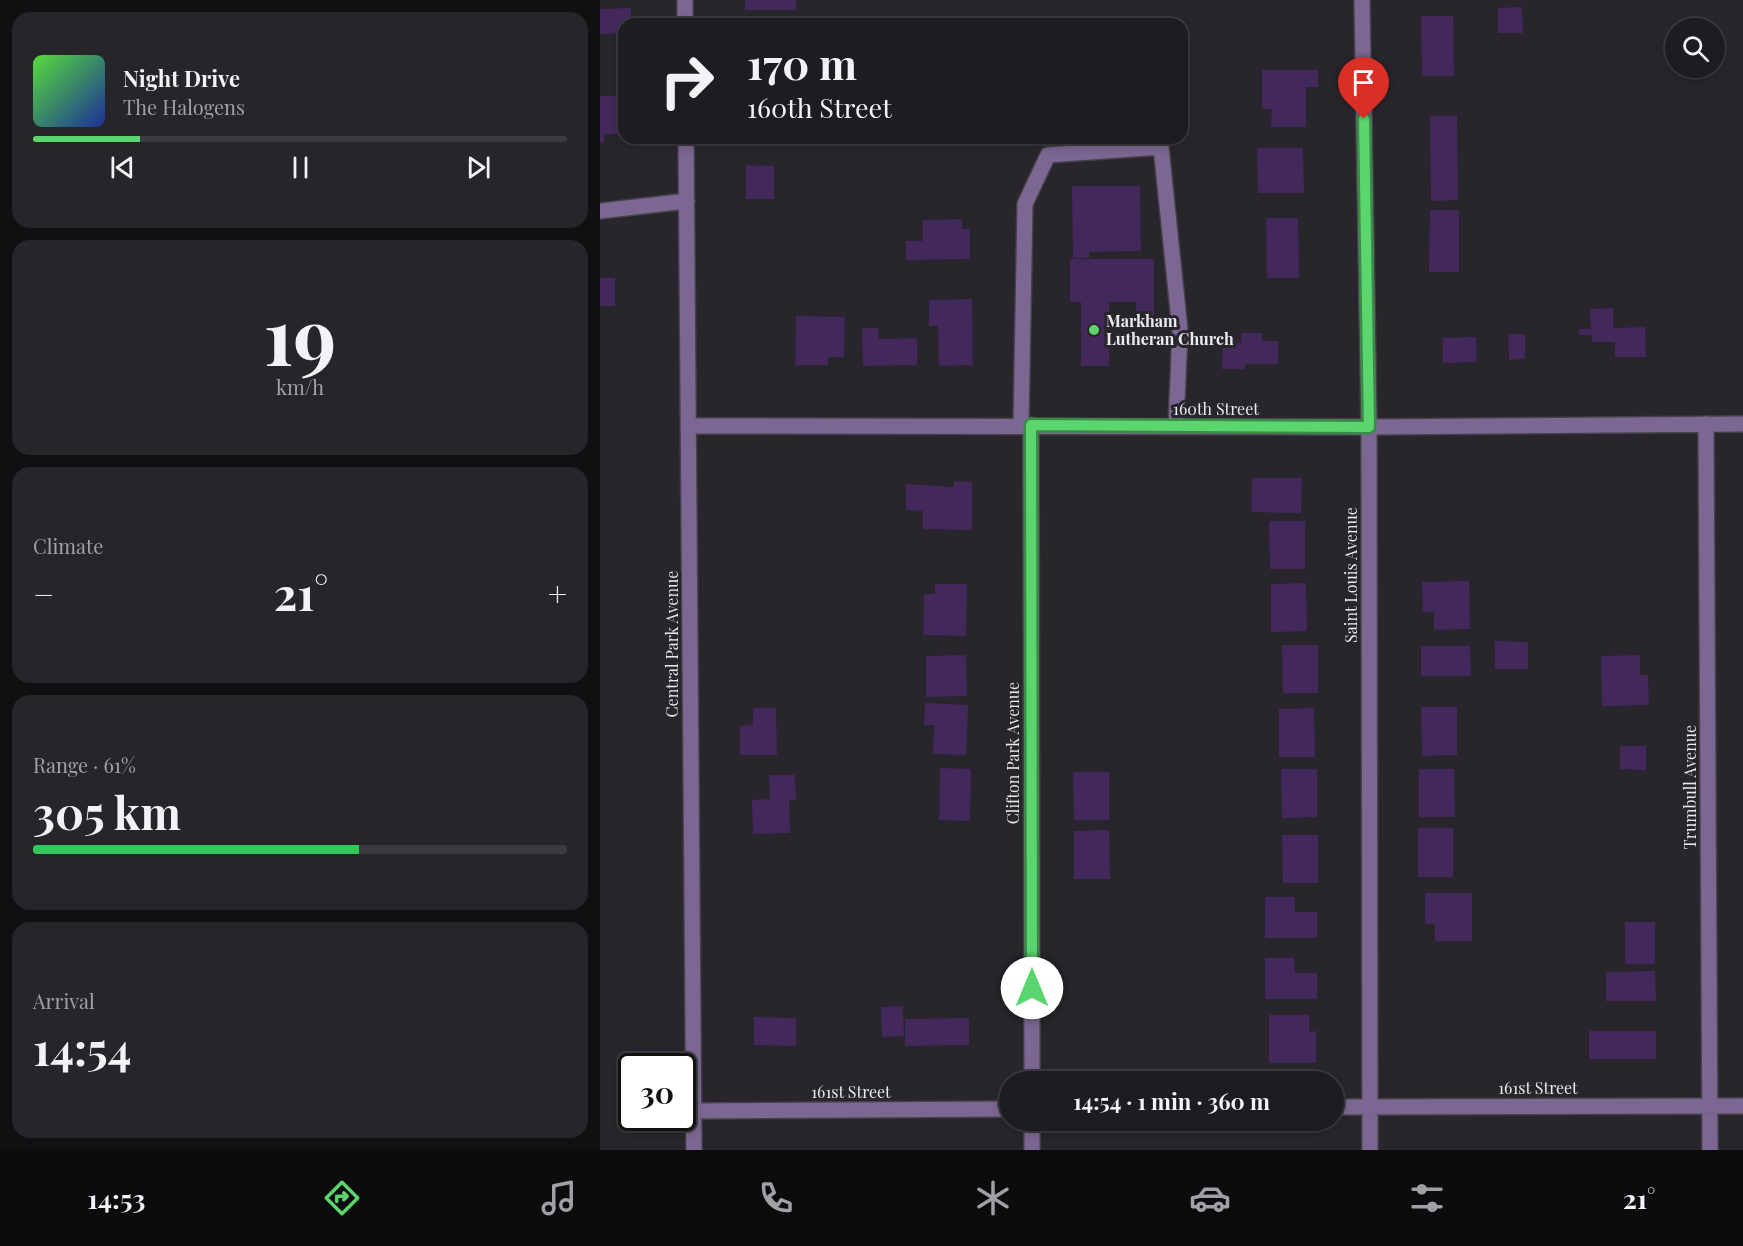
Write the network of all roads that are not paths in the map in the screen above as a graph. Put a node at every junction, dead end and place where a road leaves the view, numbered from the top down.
1 (685, 0) edge
2 (1362, 0) edge
3 (685, 18) edge
4 (686, 144) edge
5 (687, 201) junction
6 (600, 211) edge
7 (1706, 424) junction
8 (1743, 424) edge
9 (1026, 425) junction
10 (688, 426) junction
11 (1176, 426) junction
12 (1369, 427) junction
13 (693, 1053) edge
14 (1032, 1071) edge
15 (1369, 1106) junction
16 (1710, 1106) junction
17 (1743, 1106) edge
18 (1344, 1107) edge
19 (999, 1109) edge
20 (696, 1111) edge
21 (694, 1131) edge
22 (1032, 1131) edge
23 (694, 1150) edge
24 (1032, 1150) edge
25 (1370, 1150) edge
26 (1710, 1150) edge

1 - 3 street
2 - 12 street, Saint Louis Avenue
4 - 5 street, Central Park Avenue
5 - 6 street
5 - 10 street, Central Park Avenue
7 - 8 street, 160th Street
7 - 12 street, 160th Street
7 - 16 street, Trumbull Avenue
9 - 10 street, 160th Street
9 - 11 street, 160th Street
9 - 11 street, Clifton Park Avenue
9 - 14 street, Clifton Park Avenue
10 - 13 street, Central Park Avenue
11 - 12 street, 160th Street
12 - 15 street, Saint Louis Avenue
15 - 16 street, 161st Street
15 - 18 street, 161st Street
15 - 25 street, Saint Louis Avenue
16 - 17 street, 161st Street
16 - 26 street, Trumbull Avenue
19 - 20 street, 161st Street
21 - 23 street, Central Park Avenue
22 - 24 street

